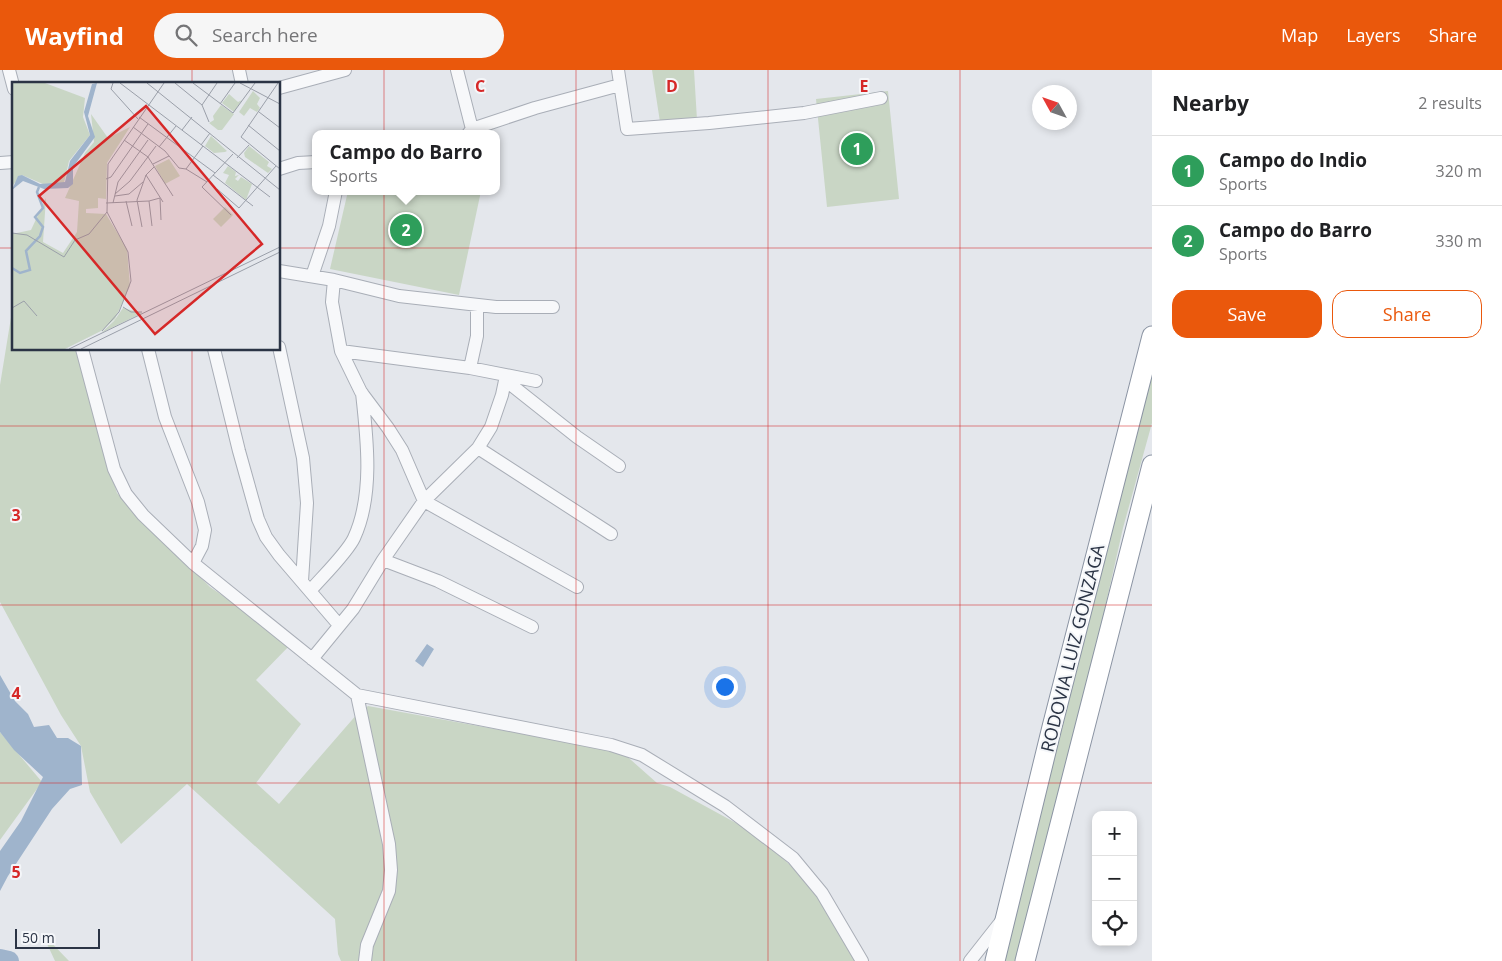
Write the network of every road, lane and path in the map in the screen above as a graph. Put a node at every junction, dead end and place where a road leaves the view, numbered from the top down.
1 (345, 70) edge
2 (456, 70) edge
3 (618, 70) edge
4 (620, 85) junction
5 (280, 88) edge
6 (881, 98) dead end
7 (470, 130) edge
8 (473, 130) edge
9 (312, 162) edge
10 (280, 168) edge
11 (335, 195) edge
12 (280, 271) edge
13 (312, 276) junction
14 (334, 280) junction
15 (477, 305) junction
16 (553, 307) dead end
17 (1152, 336) edge
18 (82, 350) edge
19 (148, 350) edge
20 (214, 350) edge
21 (280, 350) edge
22 (342, 351) junction
23 (470, 368) junction
24 (506, 378) junction
25 (536, 380) dead end
26 (361, 392) junction
27 (478, 448) junction
28 (1152, 465) edge
29 (619, 466) dead end
30 (424, 501) junction
31 (611, 534) dead end
32 (382, 560) junction
33 (193, 563) junction
34 (306, 586) junction
35 (577, 587) dead end
36 (339, 625) junction
37 (532, 627) dead end
38 (312, 659) junction
39 (358, 695) junction
40 (1007, 913) junction
41 (365, 961) edge
42 (862, 961) edge
43 (970, 961) edge
44 (995, 961) edge
45 (1025, 961) edge

1 - 5 street
2 - 7 street
3 - 4 street
4 - 6 street
4 - 8 street
9 - 10 street
11 - 13 street
12 - 13 street
13 - 14 street
14 - 15 street
14 - 22 street
15 - 16 street
15 - 23 street
17 - 40 highway, RODOVIA LUIZ GONZAGA
18 - 33 street
19 - 33 street
20 - 34 street
21 - 34 street
22 - 23 street
22 - 26 street
23 - 24 street
24 - 25 street
24 - 27 street
24 - 29 street
26 - 30 street
26 - 34 street
27 - 30 street
27 - 31 street
28 - 45 highway, RODOVIA LUIZ GONZAGA
30 - 32 street
30 - 35 street
32 - 36 street
32 - 37 street
33 - 38 street
34 - 36 street
36 - 38 street
38 - 39 street
39 - 41 street
39 - 42 street
40 - 43 street
40 - 44 highway, RODOVIA LUIZ GONZAGA

